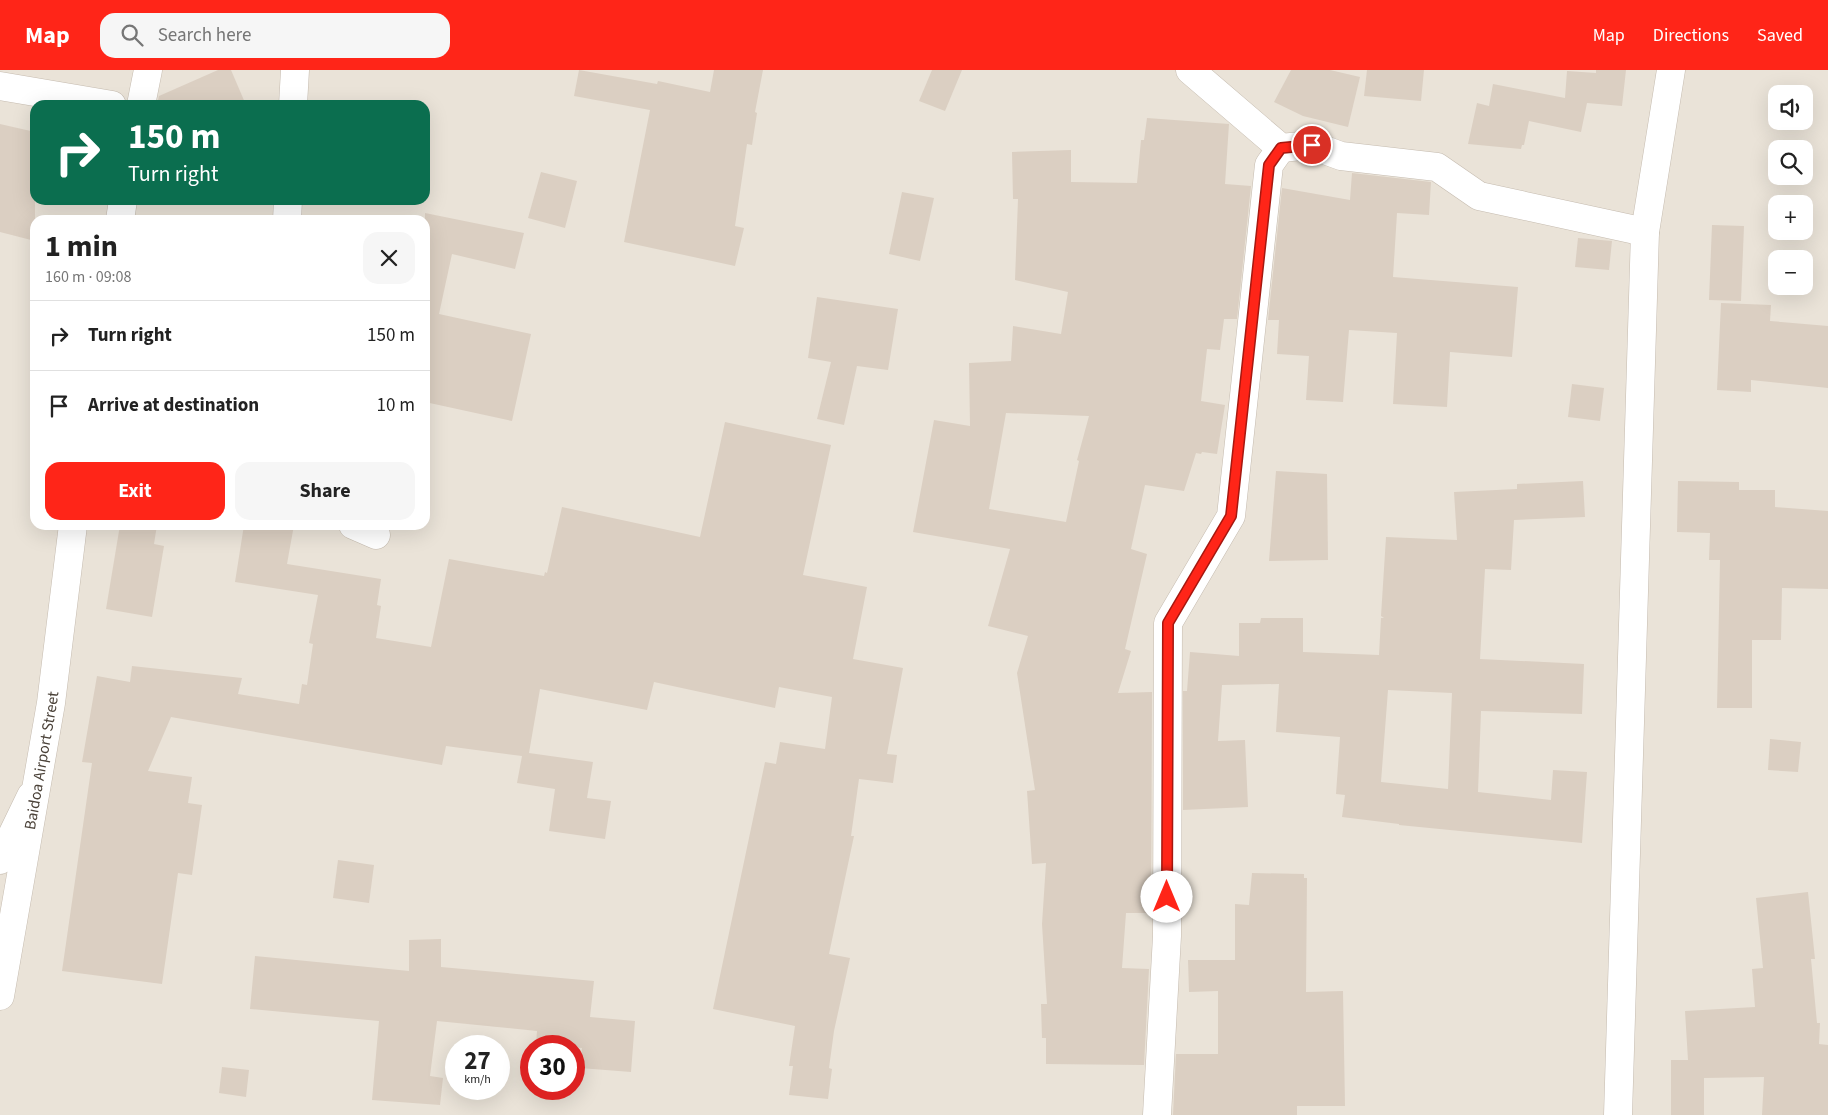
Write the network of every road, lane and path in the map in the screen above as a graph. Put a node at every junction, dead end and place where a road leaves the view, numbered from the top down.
1 (148, 70) edge
2 (295, 70) edge
3 (1190, 70) edge
4 (1670, 70) edge
5 (0, 86) edge
6 (83, 100) edge
7 (142, 100) edge
8 (293, 100) edge
9 (1281, 148) junction
10 (1645, 232) junction
11 (72, 530) edge
12 (36, 786) junction
13 (0, 860) edge
14 (7, 916) edge
15 (0, 996) edge
16 (1157, 1115) edge
17 (1618, 1115) edge

1 - 7 street
2 - 8 street
3 - 9 street
4 - 10 street
5 - 6 street
9 - 10 street
9 - 16 street
10 - 17 street
11 - 12 street, Baidoa Airport Street
12 - 13 street
12 - 14 street, Baidoa Airport Street
14 - 15 street, Baidoa Airport Street

